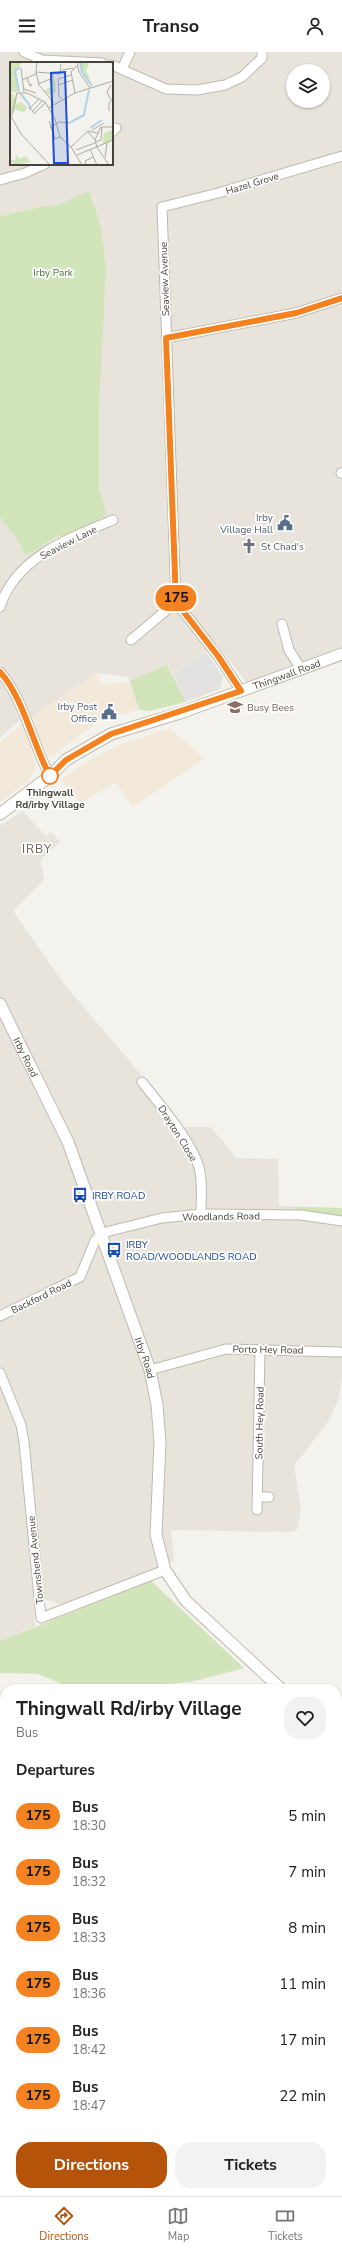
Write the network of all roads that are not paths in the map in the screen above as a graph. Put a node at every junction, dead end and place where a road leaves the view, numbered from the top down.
1 (24, 52) edge
2 (130, 52) edge
3 (265, 57) edge
4 (42, 61) edge
5 (72, 62) edge
6 (113, 65) edge
7 (122, 69) junction
8 (342, 156) edge
9 (43, 165) edge
10 (0, 180) edge
11 (162, 207) joint
12 (342, 298) edge
13 (166, 338) junction
14 (113, 520) dead end
15 (176, 602) junction
16 (0, 607) edge
17 (282, 624) dead end
18 (131, 640) dead end
19 (342, 654) edge
20 (301, 669) junction
21 (0, 672) edge
22 (241, 691) junction
23 (50, 776) junction
24 (0, 814) edge
25 (0, 1004) edge
26 (142, 1082) dead end
27 (201, 1214) junction
28 (342, 1221) edge
29 (102, 1233) junction
30 (0, 1316) edge
31 (260, 1349) junction
32 (340, 1352) dead end
33 (150, 1370) junction
34 (0, 1373) edge
35 (258, 1497) junction
36 (270, 1497) dead end
37 (257, 1510) dead end
38 (165, 1570) junction
39 (276, 1684) edge

1 - 4 street
2 - 7 street
3 - 7 street
4 - 5 street
6 - 7 street
8 - 11 street, Hazel Grove
9 - 10 street
11 - 13 street, Seaview Avenue
12 - 13 street
13 - 15 street, Seaview Avenue
14 - 16 street, Seaview Lane
15 - 18 street
15 - 22 street
17 - 20 street
19 - 20 street, Thingwall Road
20 - 22 street, Thingwall Road
21 - 23 street
22 - 23 street, Thingwall Road
23 - 24 street, Thingwall Road
25 - 29 street, Irby Road
26 - 27 street, Drayton Close
27 - 28 street, Woodlands Road
27 - 29 street, Woodlands Road
29 - 30 street, Backford Road
29 - 33 street, Irby Road
31 - 32 street, Porto Hey Road
31 - 33 street, Porto Hey Road
31 - 35 street, South Hey Road
33 - 38 street, Irby Road
34 - 38 street, Townshend Avenue
35 - 36 street
35 - 37 street, South Hey Road
38 - 39 street, Irby Road

